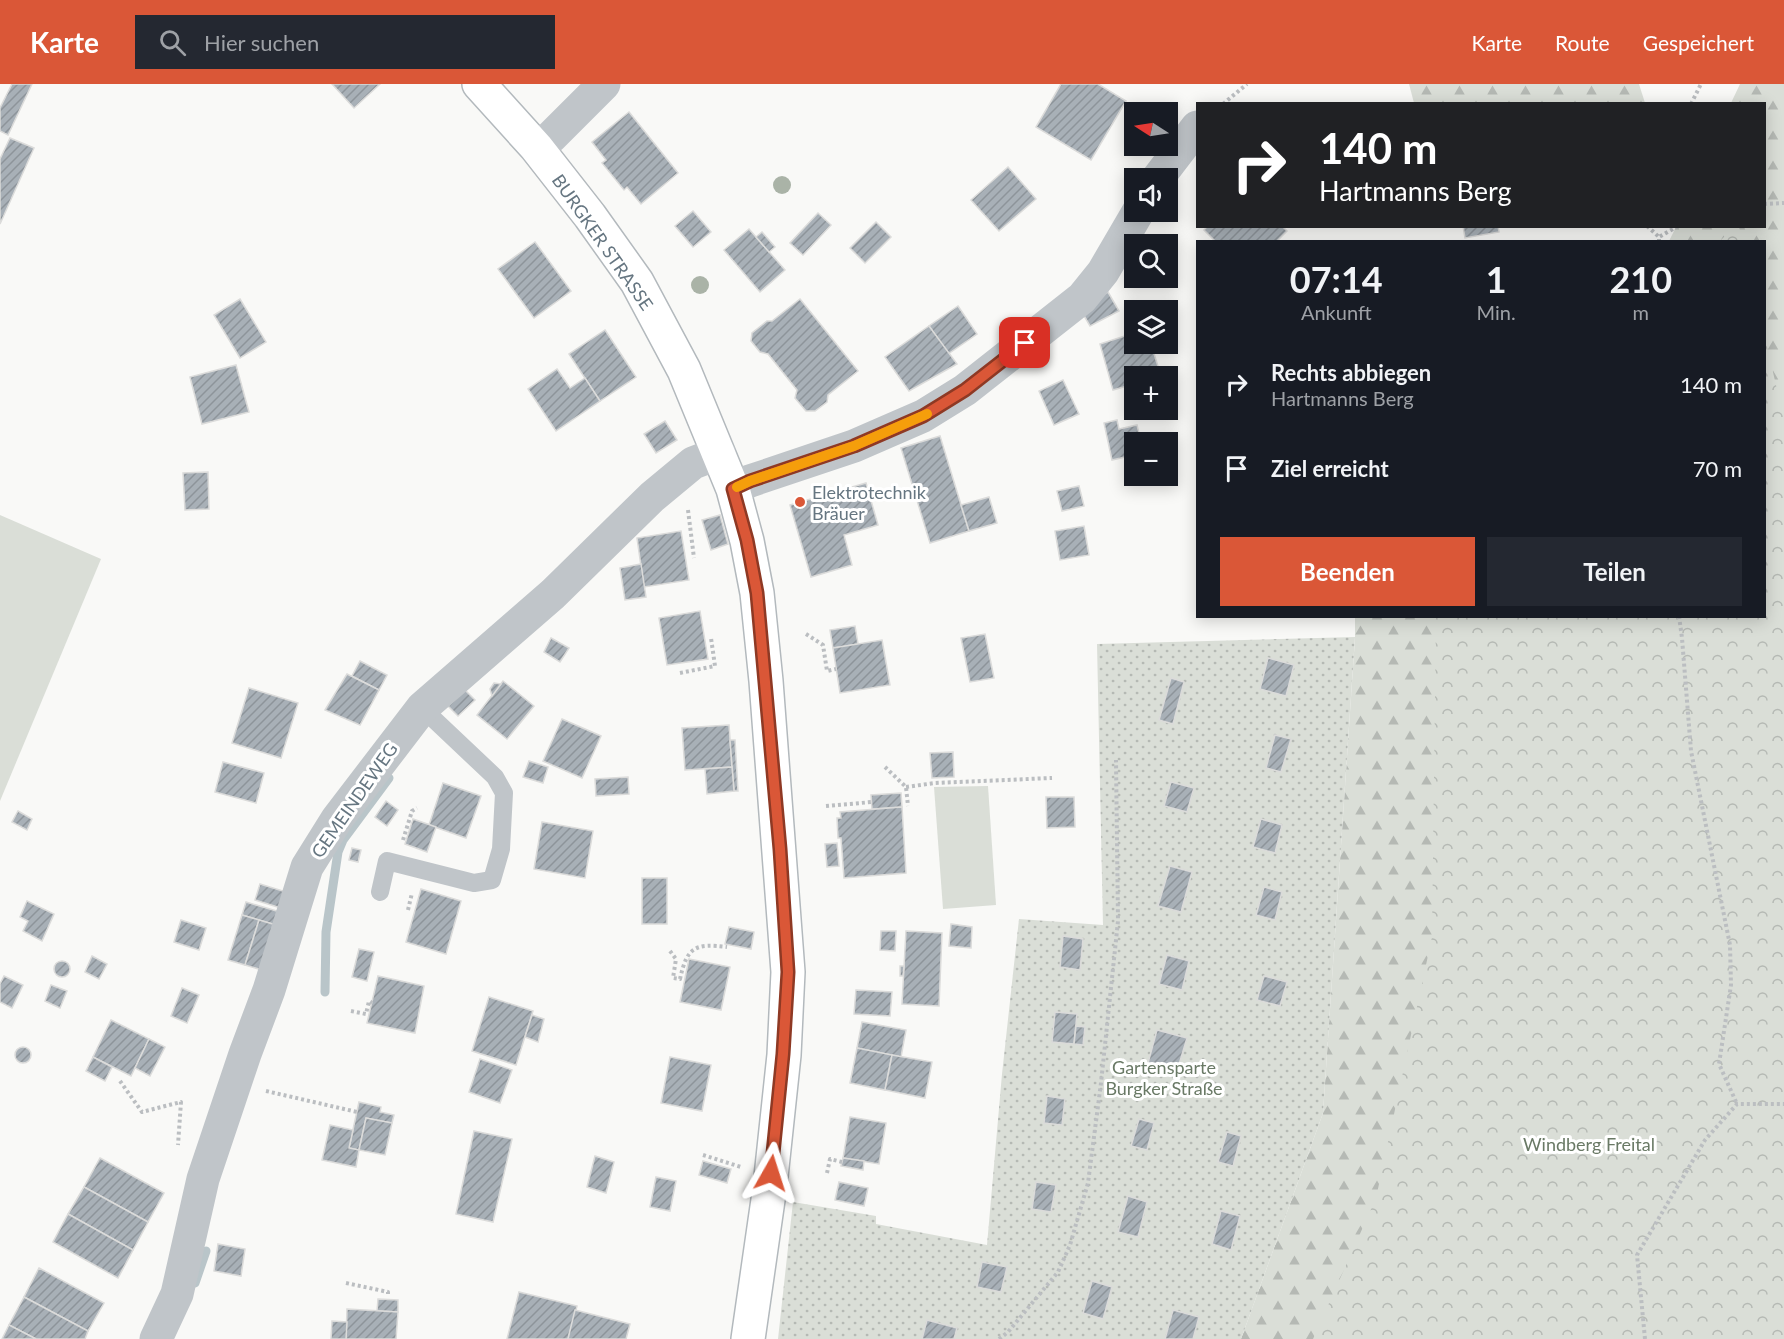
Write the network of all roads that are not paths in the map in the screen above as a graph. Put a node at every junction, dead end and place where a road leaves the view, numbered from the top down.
1 (479, 84) edge
2 (604, 84) edge
3 (1196, 128) edge
4 (536, 147) junction
5 (1166, 168) edge
6 (1132, 222) edge
7 (719, 453) junction
8 (733, 489) junction
9 (422, 708) junction
10 (380, 892) dead end
11 (156, 1339) edge
12 (748, 1339) edge

1 - 4 main road, BURGKER STRASSE
2 - 4 street
3 - 5 street
4 - 7 main road, BURGKER STRASSE
6 - 8 street
7 - 8 main road, BURGKER STRASSE
7 - 9 street, GEMEINDEWEG
8 - 12 main road, BURGKER STRASSE
9 - 10 lane
9 - 11 street, GEMEINDEWEG

